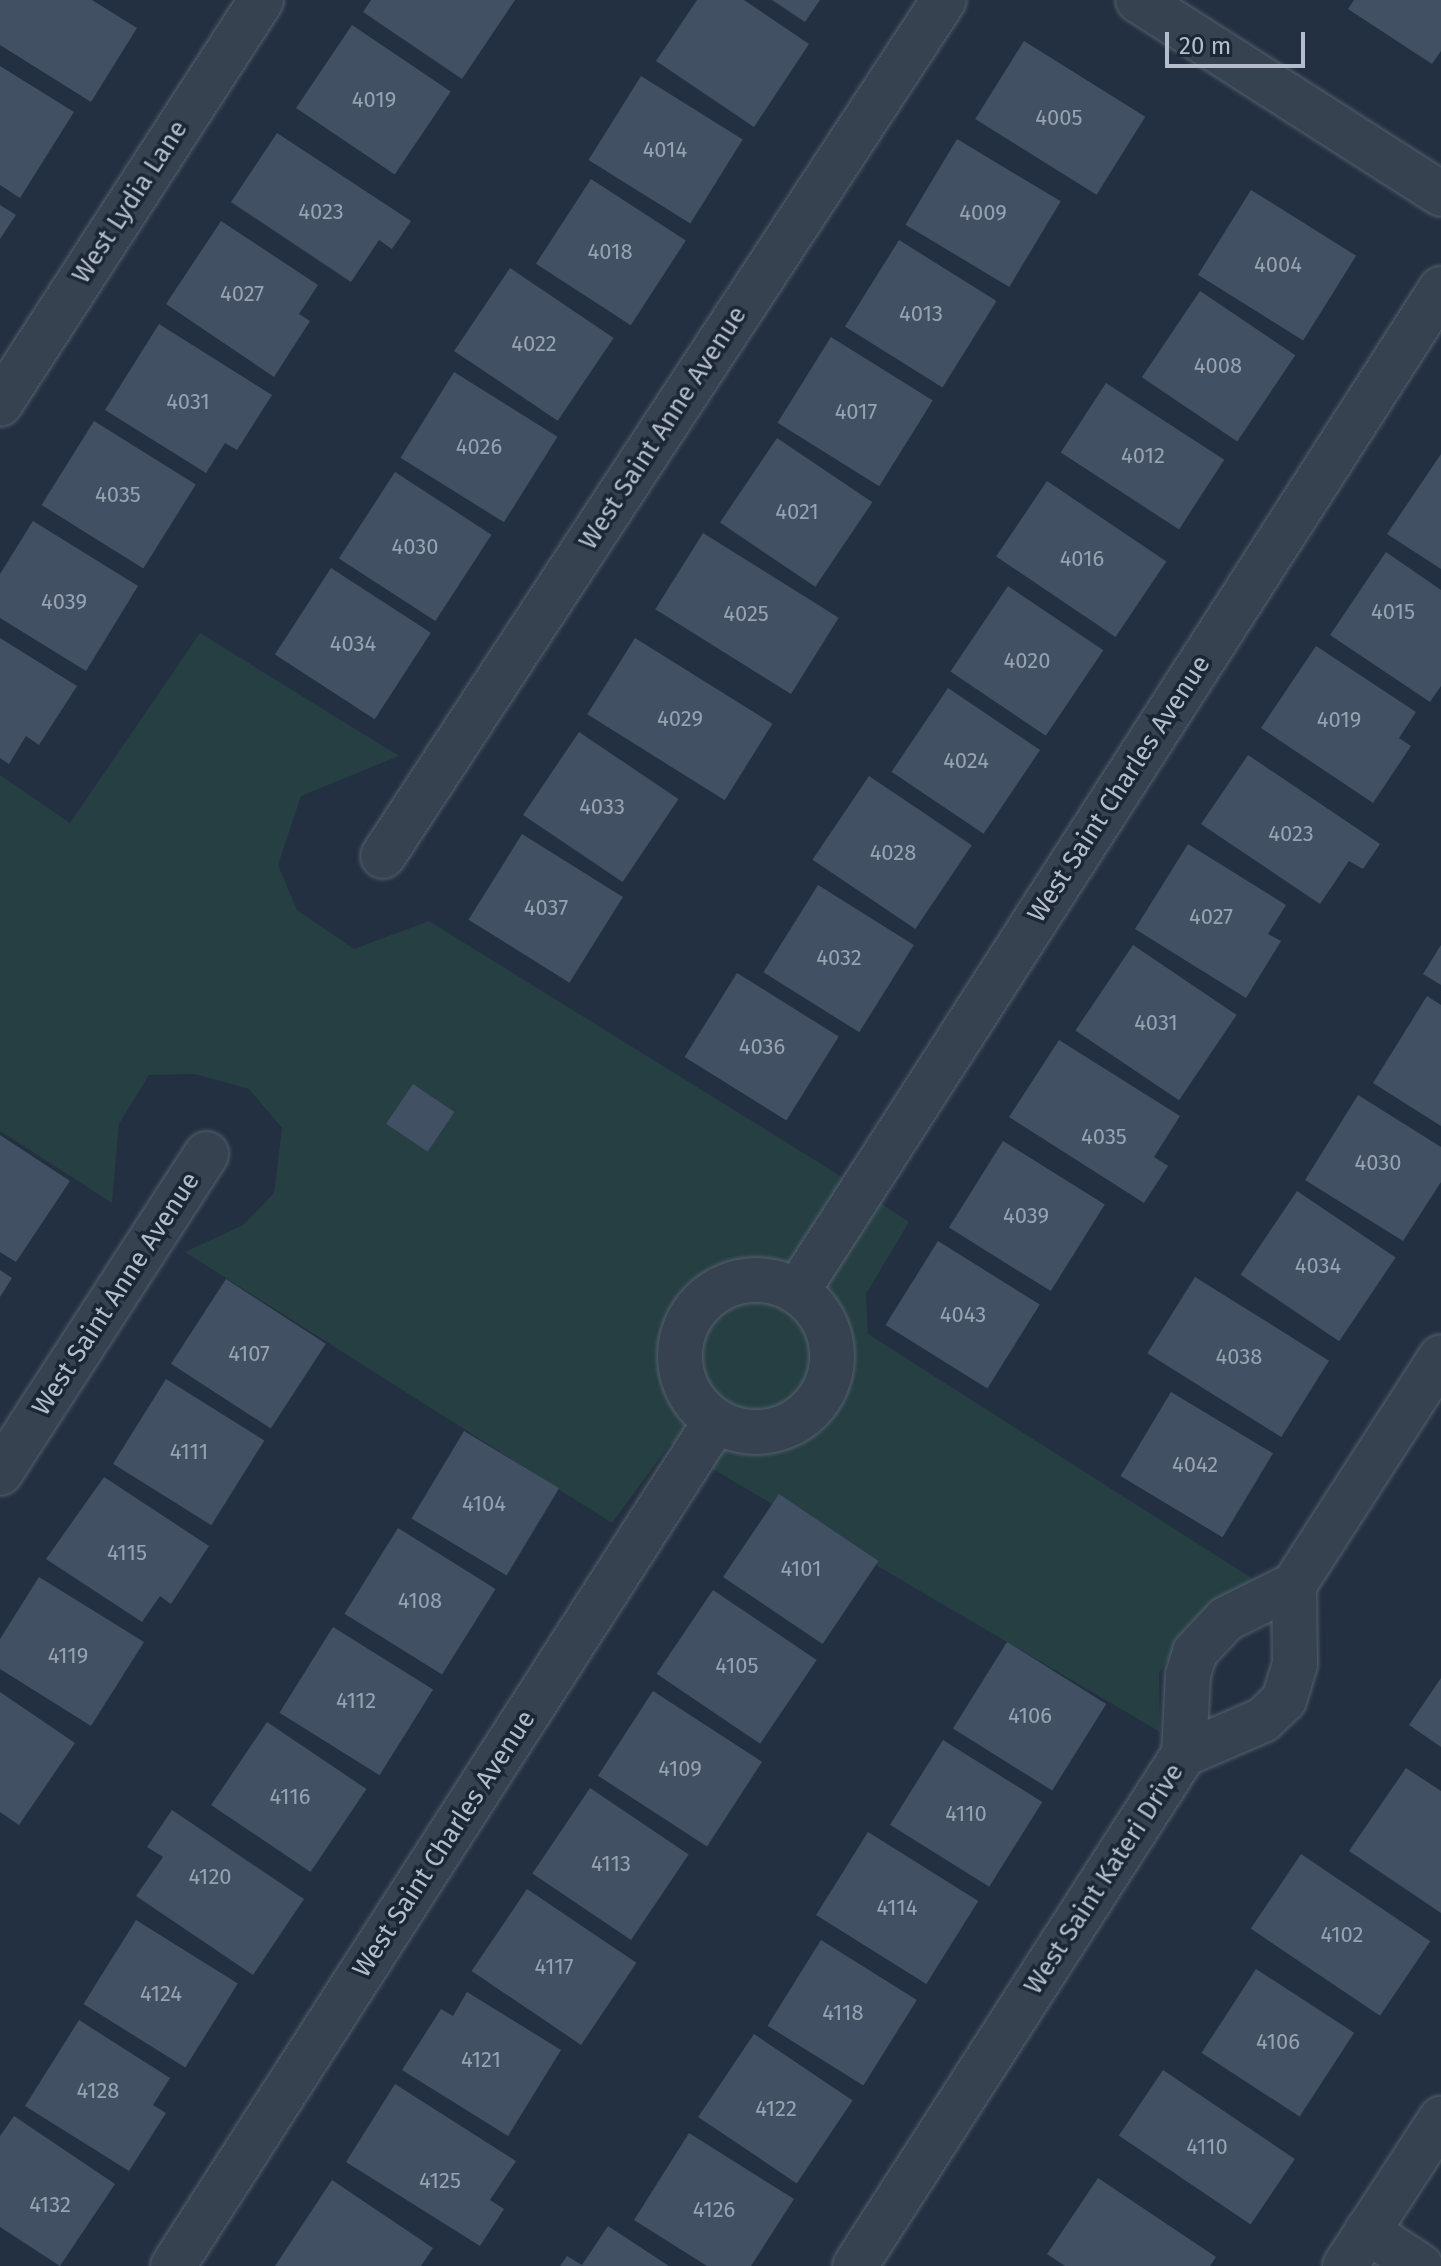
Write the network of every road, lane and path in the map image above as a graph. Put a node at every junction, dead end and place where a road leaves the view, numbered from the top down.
1 (261, 0) edge
2 (944, 0) edge
3 (1138, 0) edge
4 (1441, 194) edge
5 (1441, 289) edge
6 (0, 404) edge
7 (383, 856) dead end
8 (206, 1154) dead end
9 (798, 1290) junction
10 (1441, 1357) edge
11 (715, 1422) junction
12 (0, 1473) edge
13 (1294, 1585) junction
14 (1184, 1754) junction
15 (1441, 2119) edge
16 (1356, 2248) edge
17 (173, 2266) edge
18 (855, 2266) edge
19 (1420, 2266) edge

1 - 6 street, West Lydia Lane
2 - 7 street, West Saint Anne Avenue
3 - 4 street
5 - 9 street, West Saint Charles Avenue
8 - 12 street, West Saint Anne Avenue
9 - 11 street
9 - 11 street
10 - 13 street
11 - 17 street, West Saint Charles Avenue
13 - 14 street
13 - 14 street, West Saint Kateri Drive
14 - 18 street, West Saint Kateri Drive
15 - 16 street
16 - 19 street

